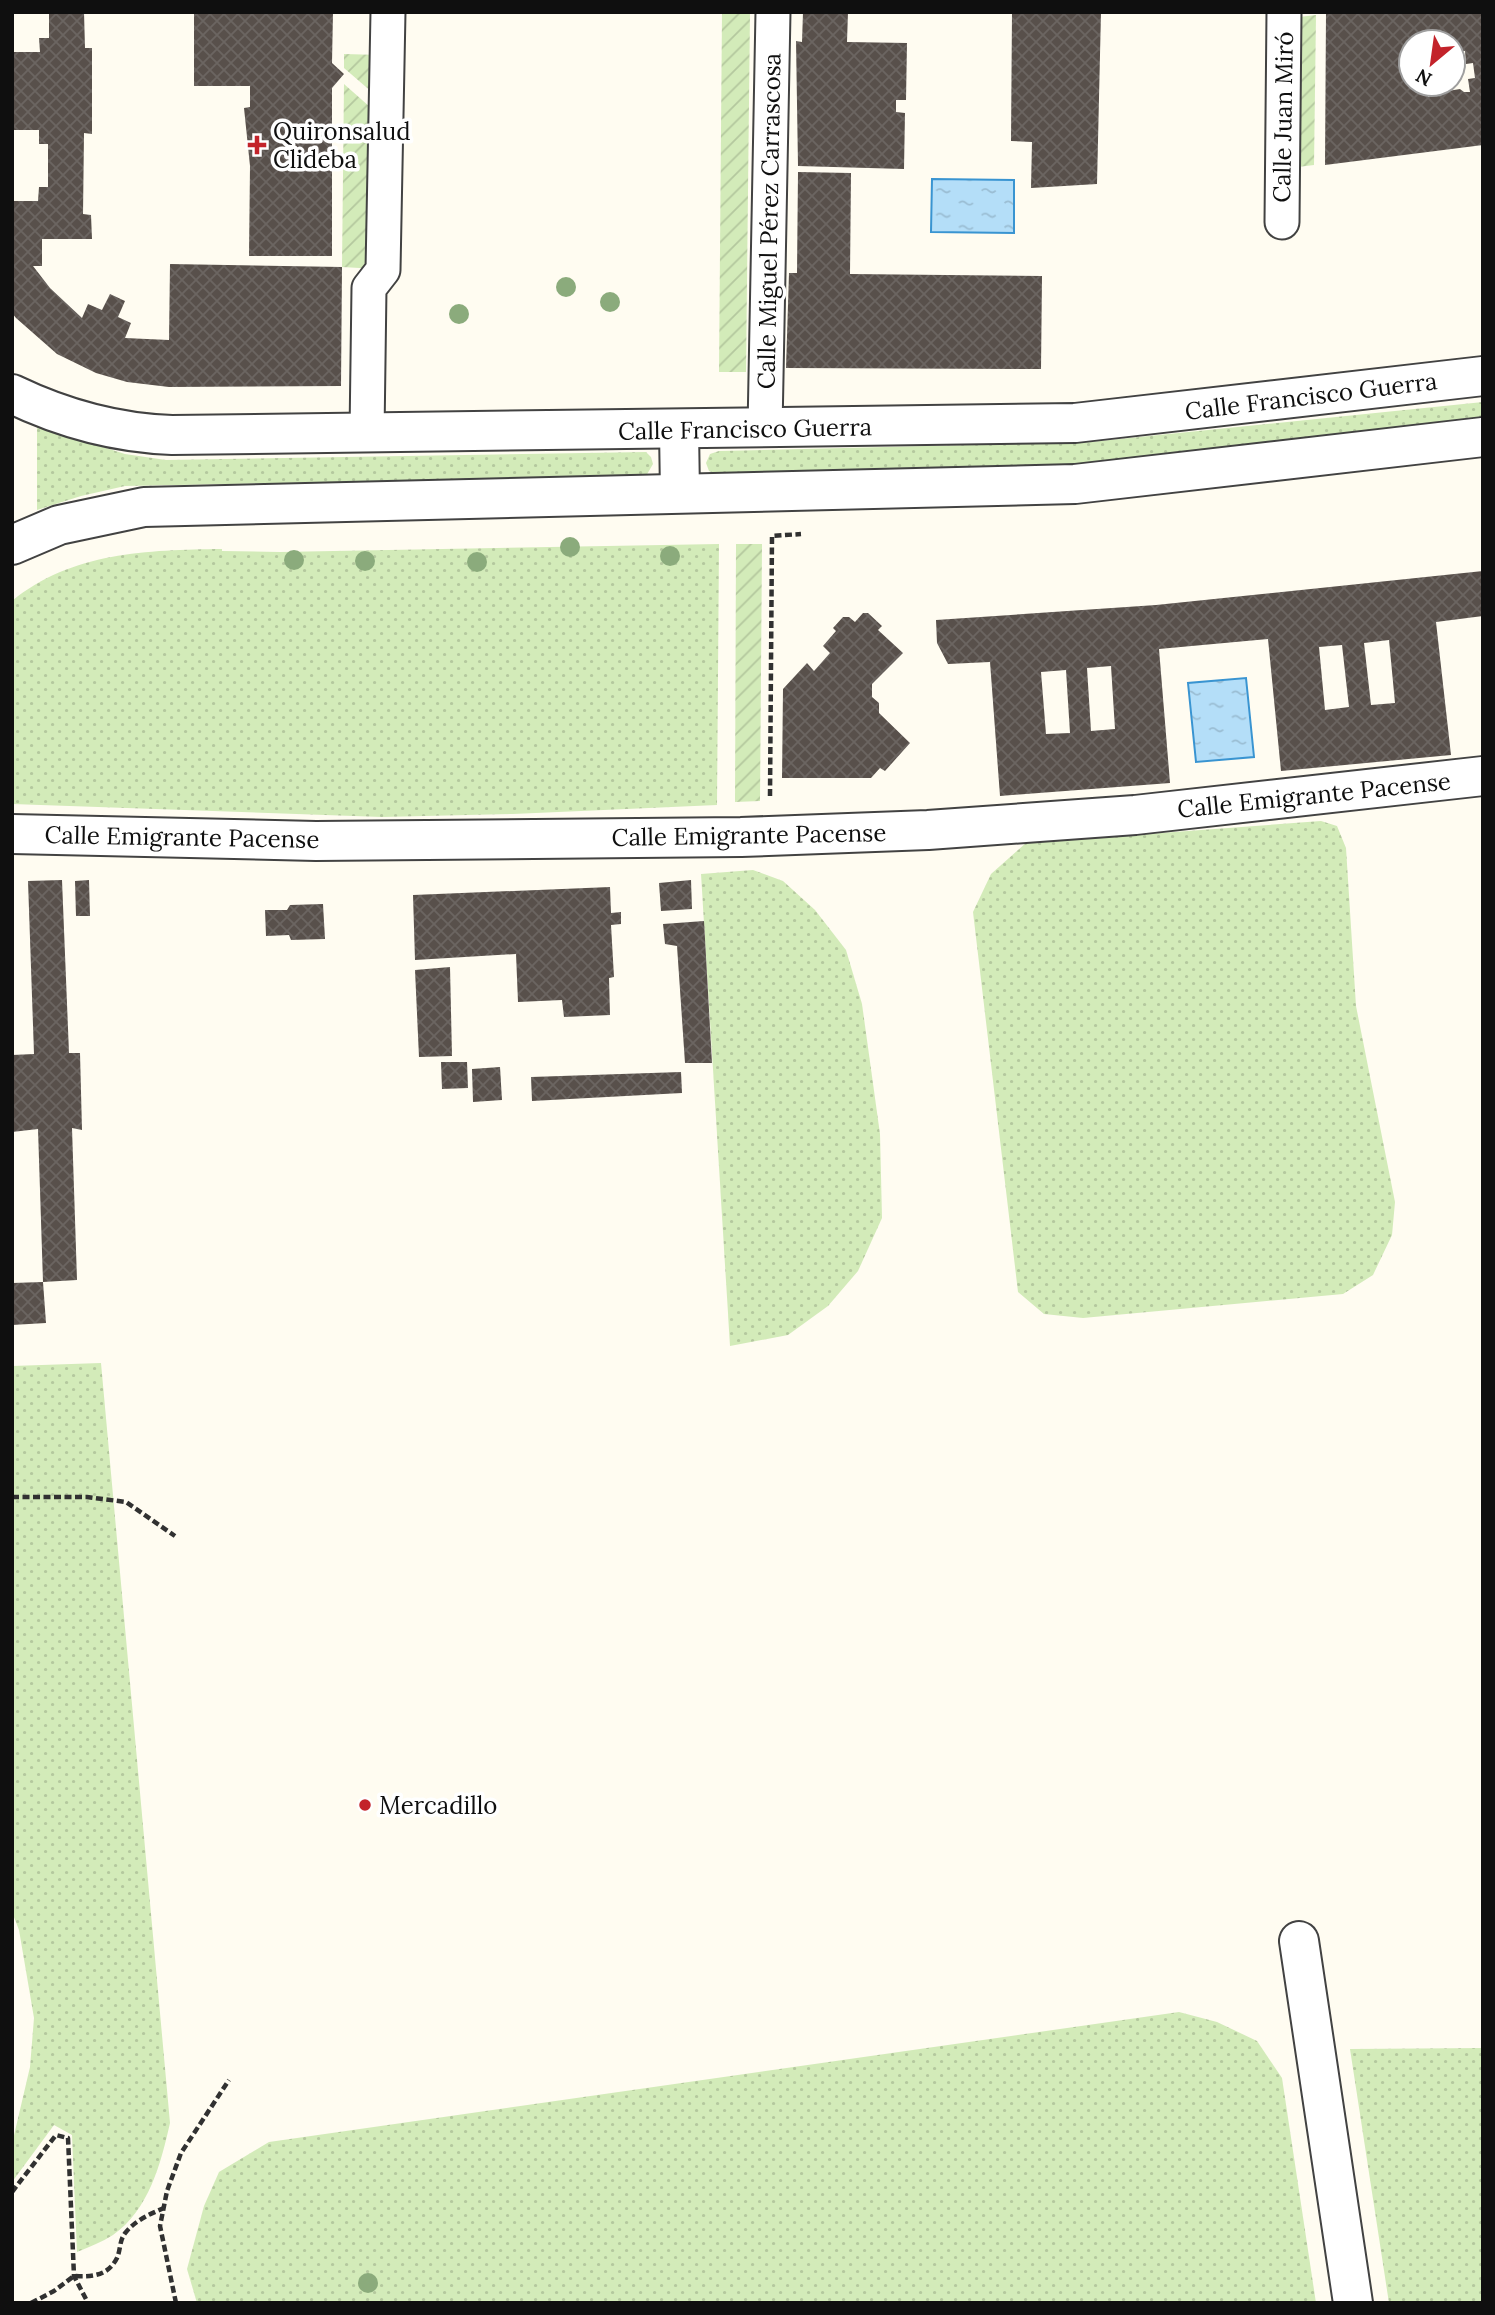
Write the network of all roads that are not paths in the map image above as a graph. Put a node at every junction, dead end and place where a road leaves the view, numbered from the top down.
1 (388, 12) edge
2 (773, 12) edge
3 (1284, 12) edge
4 (1282, 222) dead end
5 (1483, 376) edge
6 (12, 394) edge
7 (765, 429) junction
8 (679, 430) junction
9 (368, 433) junction
10 (1483, 437) edge
11 (680, 493) junction
12 (12, 545) edge
13 (1483, 776) edge
14 (12, 834) edge
15 (1299, 1941) dead end
16 (1353, 2303) edge

1 - 9 street
2 - 7 street, Calle Miguel Pérez Carrascosa
3 - 4 street, Calle Juan Miró
5 - 7 street, Calle Francisco Guerra
6 - 9 street, Calle Francisco Guerra
7 - 8 street, Calle Francisco Guerra
8 - 9 street, Calle Francisco Guerra
8 - 11 street
10 - 11 street
11 - 12 street
13 - 14 street, Calle Emigrante Pacense
15 - 16 street

